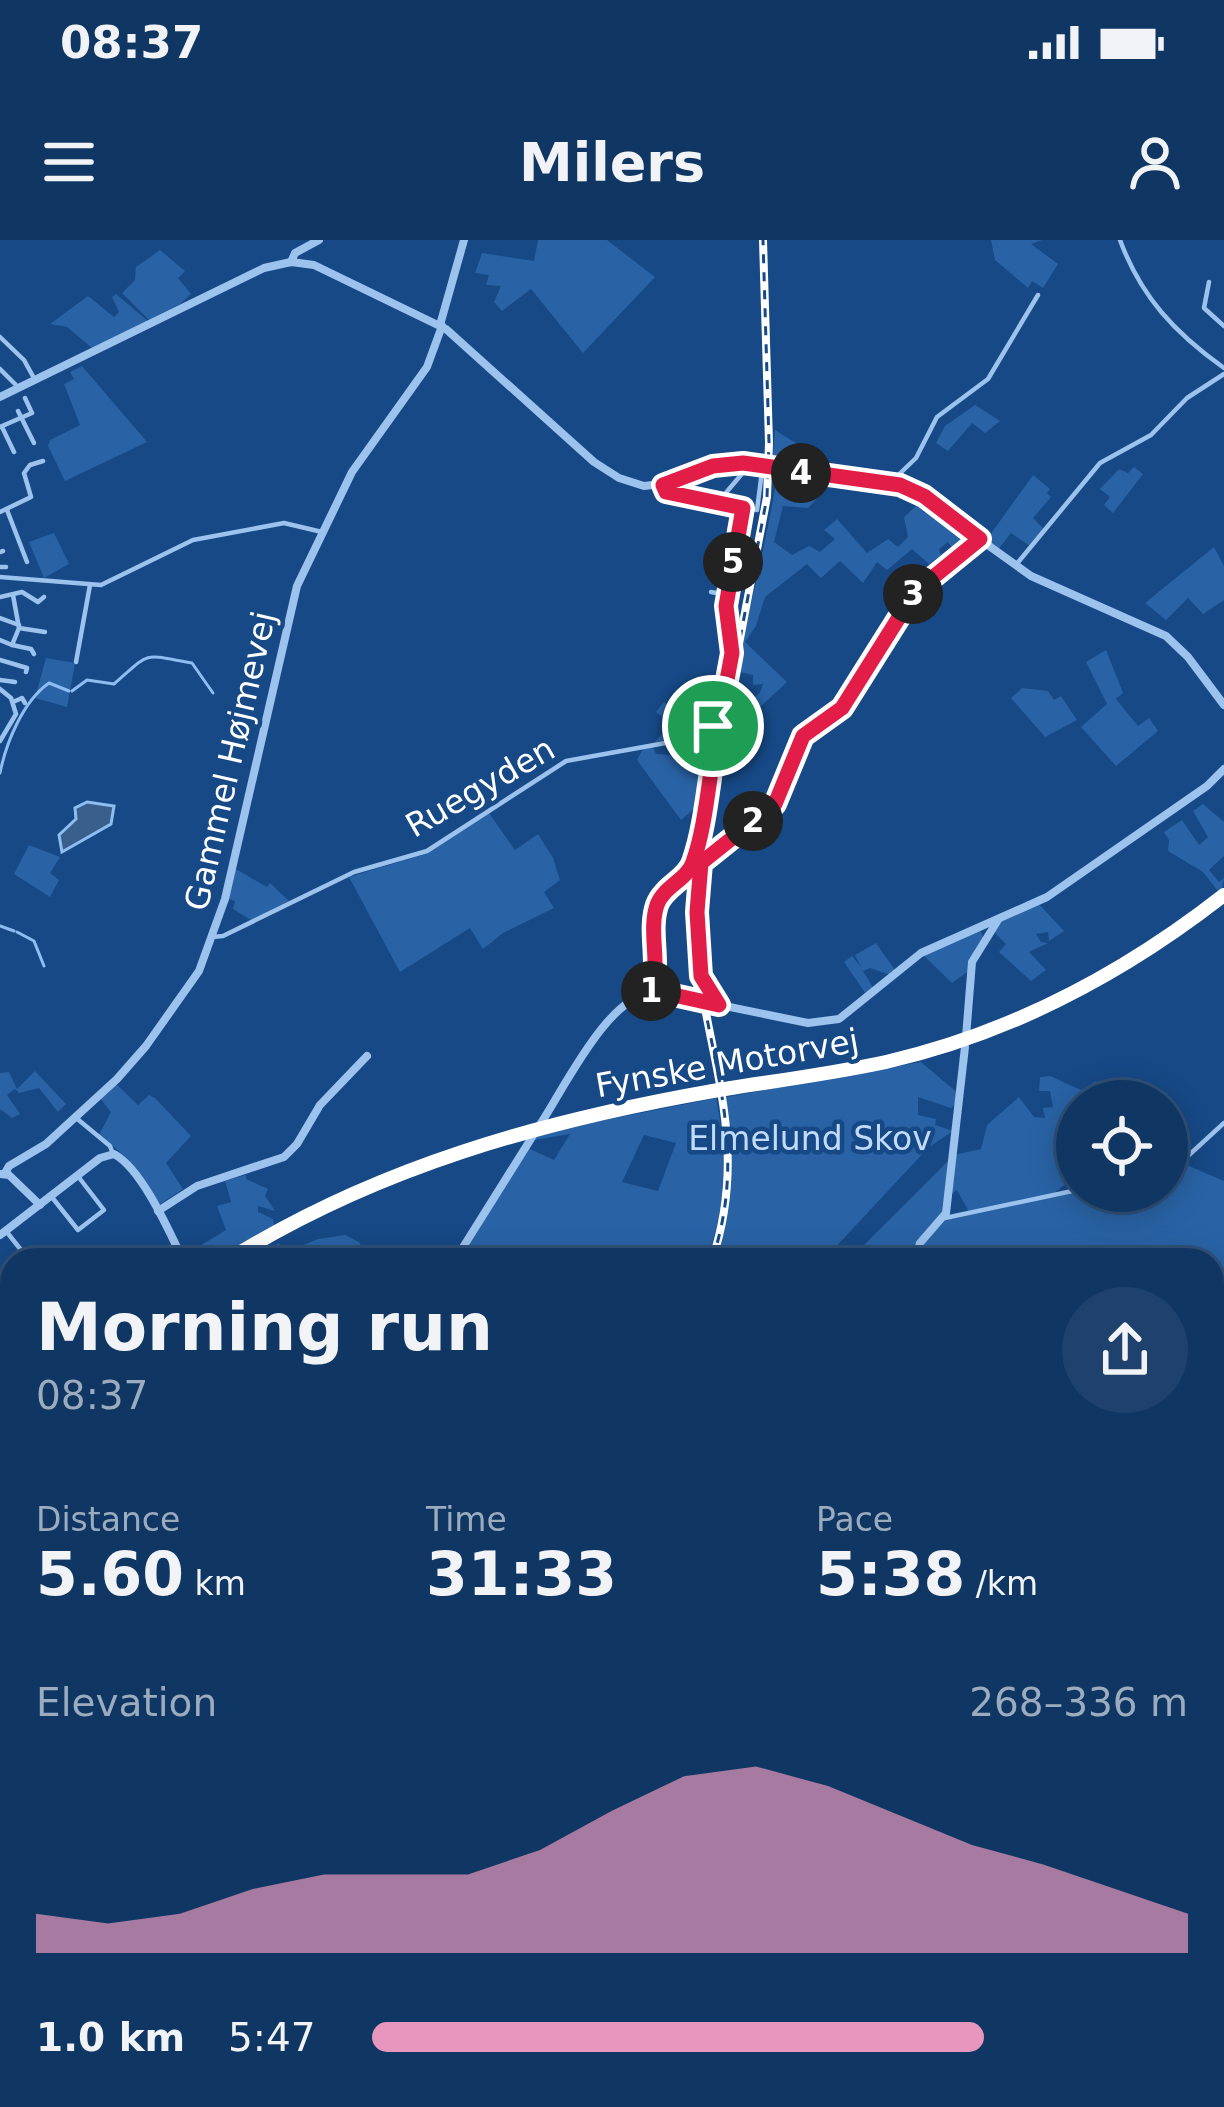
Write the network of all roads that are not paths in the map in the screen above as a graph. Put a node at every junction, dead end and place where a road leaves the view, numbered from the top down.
1 (319, 240) edge
2 (464, 240) edge
3 (1120, 240) edge
4 (292, 262) junction
5 (1209, 283) dead end
6 (1038, 295) dead end
7 (441, 325) junction
8 (1224, 326) edge
9 (0, 337) edge
10 (0, 369) edge
11 (1224, 371) edge
12 (35, 380) junction
13 (17, 386) dead end
14 (0, 397) edge
15 (25, 398) dead end
16 (20, 414) junction
17 (1, 427) edge
18 (34, 443) dead end
19 (14, 452) dead end
20 (41, 458) dead end
21 (746, 469) junction
22 (25, 472) junction
23 (14, 473) dead end
24 (688, 479) dead end
25 (890, 484) junction
26 (663, 485) junction
27 (718, 502) junction
28 (743, 508) junction
29 (4, 511) edge
30 (322, 532) junction
31 (980, 539) junction
32 (26, 562) dead end
33 (1015, 566) junction
34 (0, 577) edge
35 (90, 585) junction
36 (711, 592) dead end
37 (13, 595) junction
38 (728, 595) junction
39 (0, 597) edge
40 (44, 597) dead end
41 (0, 618) edge
42 (19, 626) junction
43 (45, 632) dead end
44 (0, 640) edge
45 (12, 645) junction
46 (34, 654) dead end
47 (0, 660) edge
48 (76, 662) dead end
49 (26, 672) dead end
50 (0, 680) edge
51 (14, 682) dead end
52 (0, 689) edge
53 (13, 702) junction
54 (25, 703) dead end
55 (1224, 705) edge
56 (717, 726) junction
57 (0, 742) edge
58 (1224, 769) edge
59 (1224, 897) edge
60 (998, 919) junction
61 (980, 927) junction
62 (212, 937) junction
63 (987, 938) junction
64 (651, 991) junction
65 (715, 1002) junction
66 (361, 1064) dead end
67 (73, 1115) junction
68 (1224, 1123) edge
69 (542, 1124) dead end
70 (534, 1134) dead end
71 (112, 1154) junction
72 (1188, 1156) edge
73 (6, 1172) edge
74 (77, 1175) junction
75 (1056, 1194) edge
76 (51, 1196) junction
77 (40, 1205) junction
78 (158, 1211) junction
79 (945, 1218) junction
80 (3, 1233) edge
81 (177, 1248) edge
82 (254, 1248) edge
83 (463, 1248) edge
84 (919, 1248) edge

1 - 4 street
2 - 7 street, Gammel Højmevej
3 - 11 street
4 - 7 street
4 - 12 street
5 - 8 street
6 - 25 street
7 - 26 street
7 - 30 street, Gammel Højmevej
9 - 12 street
10 - 13 street
11 - 33 street
12 - 14 street
15 - 16 street
16 - 17 street
16 - 18 street
17 - 19 street
20 - 22 street
21 - 24 street
21 - 27 street
21 - 28 street
22 - 23 street
22 - 29 street
25 - 26 street
25 - 31 street
26 - 27 street
27 - 28 street
28 - 38 street
29 - 32 street
30 - 35 street
30 - 62 street, Gammel Højmevej
31 - 33 street
31 - 65 street
33 - 55 street
34 - 35 street
35 - 48 street
36 - 38 street
37 - 39 street
37 - 40 street
37 - 42 street
38 - 56 street
41 - 42 street
42 - 43 street
42 - 45 street
44 - 45 street
45 - 46 street
47 - 49 street
50 - 51 street
52 - 53 street
53 - 54 street
53 - 57 street
56 - 62 street, Ruegyden
56 - 64 street
58 - 60 street
59 - 82 highway, Fynske Motorvej, bridge
60 - 61 street
60 - 63 street
61 - 63 street
61 - 65 street
62 - 67 street, Gammel Højmevej
63 - 79 street
64 - 65 street
64 - 69 street
66 - 78 street
67 - 71 street
67 - 73 street, Gammel Højmevej
68 - 72 street
70 - 83 street
71 - 74 street
71 - 78 street
73 - 77 street
74 - 76 street
74 - 76 street
75 - 79 street
76 - 77 street
77 - 80 street
78 - 81 street
79 - 84 street

